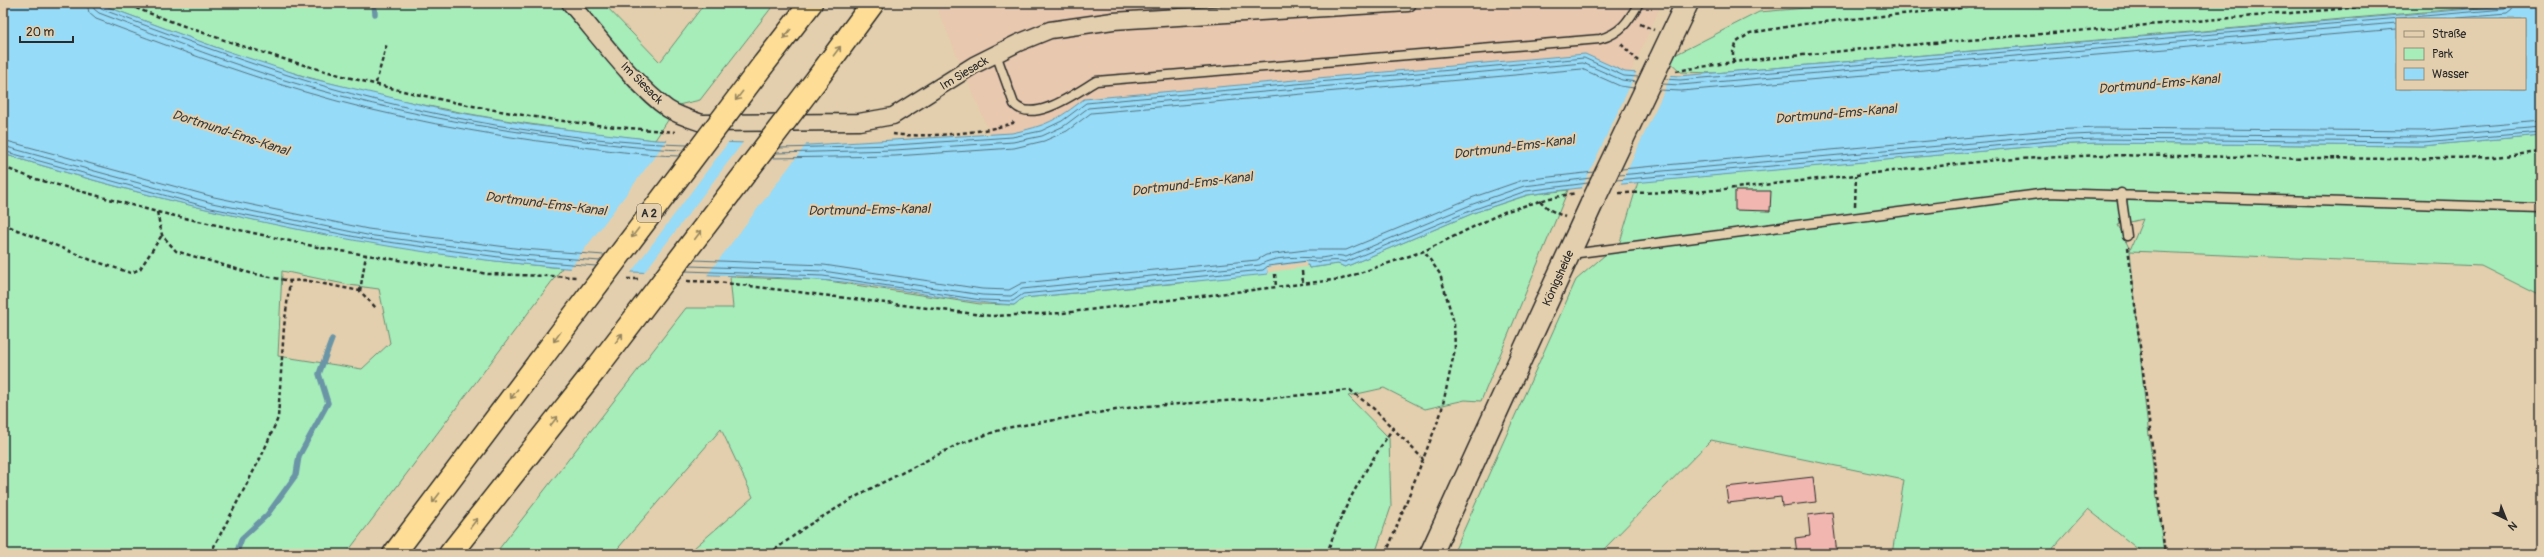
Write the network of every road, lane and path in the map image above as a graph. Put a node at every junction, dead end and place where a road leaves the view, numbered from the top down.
1 (123, 3) edge
2 (570, 3) edge
3 (811, 3) edge
4 (873, 3) edge
5 (1408, 3) edge
6 (1639, 3) edge
7 (1687, 3) edge
8 (2010, 3) edge
9 (2410, 3) edge
10 (2370, 5) edge
11 (1630, 19) junction
12 (1657, 32) dead end
13 (1614, 35) junction
14 (386, 43) dead end
15 (996, 54) junction
16 (1733, 62) junction
17 (1658, 64) junction
18 (376, 83) junction
19 (1019, 110) junction
20 (679, 133) dead end
21 (886, 134) dead end
22 (2541, 152) edge
23 (3, 167) edge
24 (1856, 176) junction
25 (1614, 193) dead end
26 (2122, 193) junction
27 (1588, 198) junction
28 (1540, 201) junction
29 (2541, 208) edge
30 (157, 212) junction
31 (1855, 217) junction
32 (1569, 219) dead end
33 (3, 224) edge
34 (162, 235) junction
35 (2127, 236) joint
36 (1424, 251) junction
37 (366, 255) junction
38 (1568, 255) junction
39 (1302, 271) dead end
40 (1275, 274) dead end
41 (583, 277) dead end
42 (622, 278) dead end
43 (646, 279) dead end
44 (290, 281) junction
45 (685, 281) dead end
46 (1303, 284) junction
47 (1276, 287) junction
48 (360, 291) junction
49 (377, 309) dead end
50 (1393, 428) junction
51 (1423, 459) junction
52 (210, 554) edge
53 (394, 554) edge
54 (450, 554) edge
55 (769, 554) edge
56 (1327, 554) edge
57 (1386, 554) edge
58 (1431, 554) edge
59 (2166, 554) edge

1 - 18 path
2 - 15 street, Im Siesack
3 -> 53 highway, A 2, bridge
54 -> 4 highway, bridge
5 - 15 street, Im Siesack
6 - 11 lane
7 - 17 main road, Königsheide
8 - 16 path
9 - 10 path
10 - 16 path
11 - 12 path
11 - 13 lane
13 - 17 path
13 - 19 lane
14 - 18 path
15 - 19 lane
16 - 17 path
17 - 27 main road, Königsheide, bridge
18 - 20 path
19 - 21 path
22 - 24 path
23 - 30 path
24 - 25 path
24 - 31 path
26 - 29 lane
26 - 31 lane
26 - 35 lane
27 - 28 path
27 - 38 main road, Königsheide
28 - 32 path
28 - 36 path
30 - 34 path
30 - 37 path
31 - 38 lane
33 - 34 path
34 - 44 path
35 - 59 path
36 - 46 path
36 - 51 path
37 - 41 path
37 - 48 path
38 - 58 main road, Königsheide
39 - 46 path
40 - 47 path
42 - 43 path
44 - 48 path
44 - 52 path
45 - 47 path
46 - 47 path
48 - 49 path
50 - 51 path
50 - 55 path
50 - 56 path
51 - 57 path

